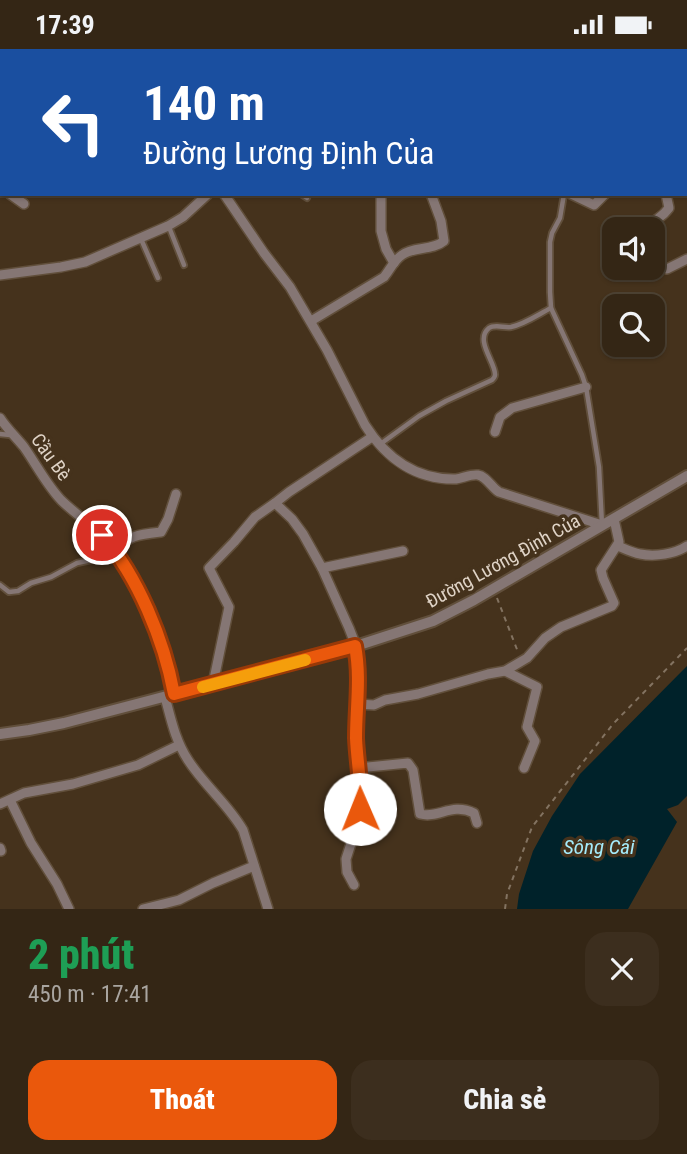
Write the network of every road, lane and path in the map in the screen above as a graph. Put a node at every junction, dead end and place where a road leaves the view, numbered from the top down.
1 (13, 196) edge
2 (206, 196) edge
3 (225, 196) edge
4 (304, 196) edge
5 (382, 196) edge
6 (431, 196) edge
7 (564, 196) edge
8 (575, 196) edge
9 (603, 196) edge
10 (666, 196) edge
11 (307, 198) dead end
12 (24, 204) dead end
13 (661, 217) edge
14 (168, 226) junction
15 (141, 239) junction
16 (687, 259) edge
17 (394, 263) junction
18 (184, 265) dead end
19 (667, 269) dead end
20 (0, 275) edge
21 (158, 278) dead end
22 (551, 308) junction
23 (311, 321) junction
24 (586, 387) junction
25 (0, 418) edge
26 (495, 432) dead end
27 (0, 434) edge
28 (14, 435) junction
29 (376, 441) junction
30 (687, 476) edge
31 (176, 494) dead end
32 (275, 503) junction
33 (614, 519) junction
34 (602, 525) junction
35 (618, 546) junction
36 (687, 546) edge
37 (403, 551) dead end
38 (115, 552) junction
39 (322, 568) junction
40 (0, 585) edge
41 (494, 589) junction
42 (355, 646) junction
43 (687, 648) edge
44 (522, 663) junction
45 (505, 671) junction
46 (213, 684) junction
47 (169, 695) junction
48 (358, 704) junction
49 (0, 734) edge
50 (179, 745) junction
51 (358, 768) junction
52 (524, 768) dead end
53 (10, 800) junction
54 (0, 804) edge
55 (477, 823) dead end
56 (254, 866) junction
57 (354, 885) dead end
58 (265, 908) edge
59 (69, 909) edge
60 (143, 909) edge
61 (505, 909) edge

1 - 12 street
2 - 14 street
3 - 23 street
4 - 11 lane
5 - 17 street
6 - 17 street
7 - 22 lane
8 - 9 street
10 - 13 street
14 - 15 street
14 - 18 lane
15 - 20 street
15 - 21 lane
16 - 19 street
17 - 23 street
22 - 24 lane
22 - 29 lane
23 - 29 street
24 - 26 street
24 - 34 lane
25 - 28 street, Cầu Bè
27 - 28 lane
28 - 38 street, Cầu Bè
29 - 32 street
29 - 34 street
30 - 33 street, Đường Lương Định Của
31 - 38 street
32 - 39 street
32 - 46 street
33 - 34 street, Đường Lương Định Của
33 - 35 street
34 - 41 street, Đường Lương Định Của
35 - 36 street
35 - 44 street
37 - 39 street
38 - 40 lane
38 - 47 street, Cầu Bè
39 - 42 street
41 - 42 street, Đường Lương Định Của
41 - 44 path
42 - 46 street, Đường Lương Định Của
42 - 48 street
43 - 61 path
44 - 45 street
45 - 48 street
45 - 52 street
46 - 47 street, Đường Lương Định Của
47 - 49 street, Đường Lương Định Của
47 - 50 street, Cầu Bè
48 - 51 street
50 - 53 street
50 - 56 street, Cầu Bè
51 - 55 street
51 - 57 street
53 - 54 street
53 - 59 street
56 - 58 street, Cầu Bè
56 - 60 street

